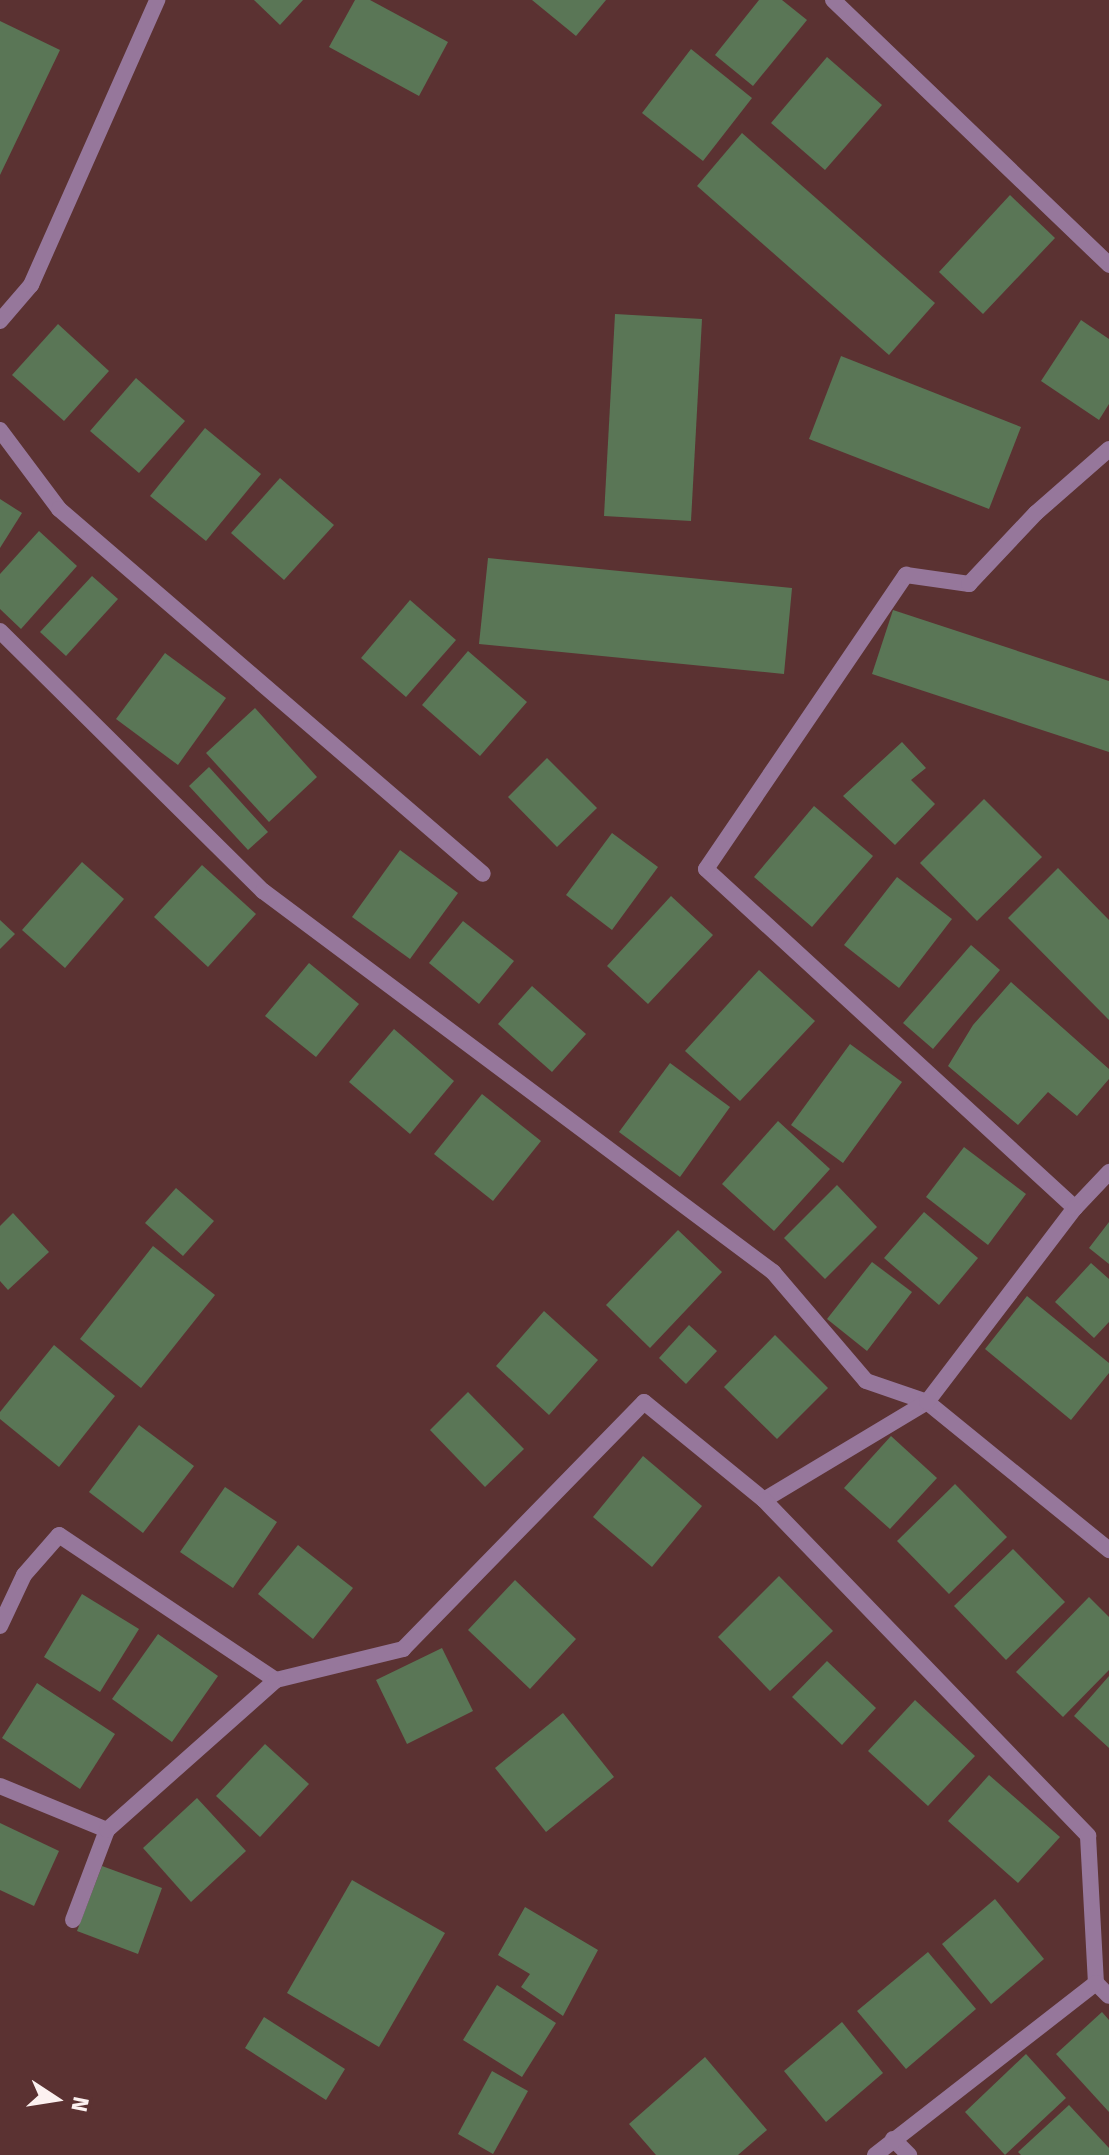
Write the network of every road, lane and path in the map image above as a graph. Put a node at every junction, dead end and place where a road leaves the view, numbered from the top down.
1 (157, 0) edge
2 (833, 0) edge
3 (1109, 265) edge
4 (0, 321) edge
5 (0, 430) edge
6 (1109, 449) edge
7 (0, 631) edge
8 (483, 874) dead end
9 (1109, 1172) edge
10 (1075, 1208) junction
11 (927, 1402) junction
12 (764, 1500) junction
13 (1109, 1550) edge
14 (0, 1626) edge
15 (276, 1680) junction
16 (0, 1786) edge
17 (107, 1830) junction
18 (73, 1920) dead end
19 (1096, 1983) junction
20 (1109, 1996) edge
21 (893, 2139) junction
22 (875, 2155) edge
23 (909, 2155) edge

1 - 4 street
2 - 3 street
5 - 8 street
6 - 10 street
7 - 11 street
9 - 10 street
10 - 11 street
11 - 12 street
11 - 13 street
12 - 15 street
12 - 19 street
14 - 15 street
15 - 17 street
16 - 17 street
17 - 18 street
19 - 20 street
19 - 21 street
21 - 22 street
21 - 23 street

